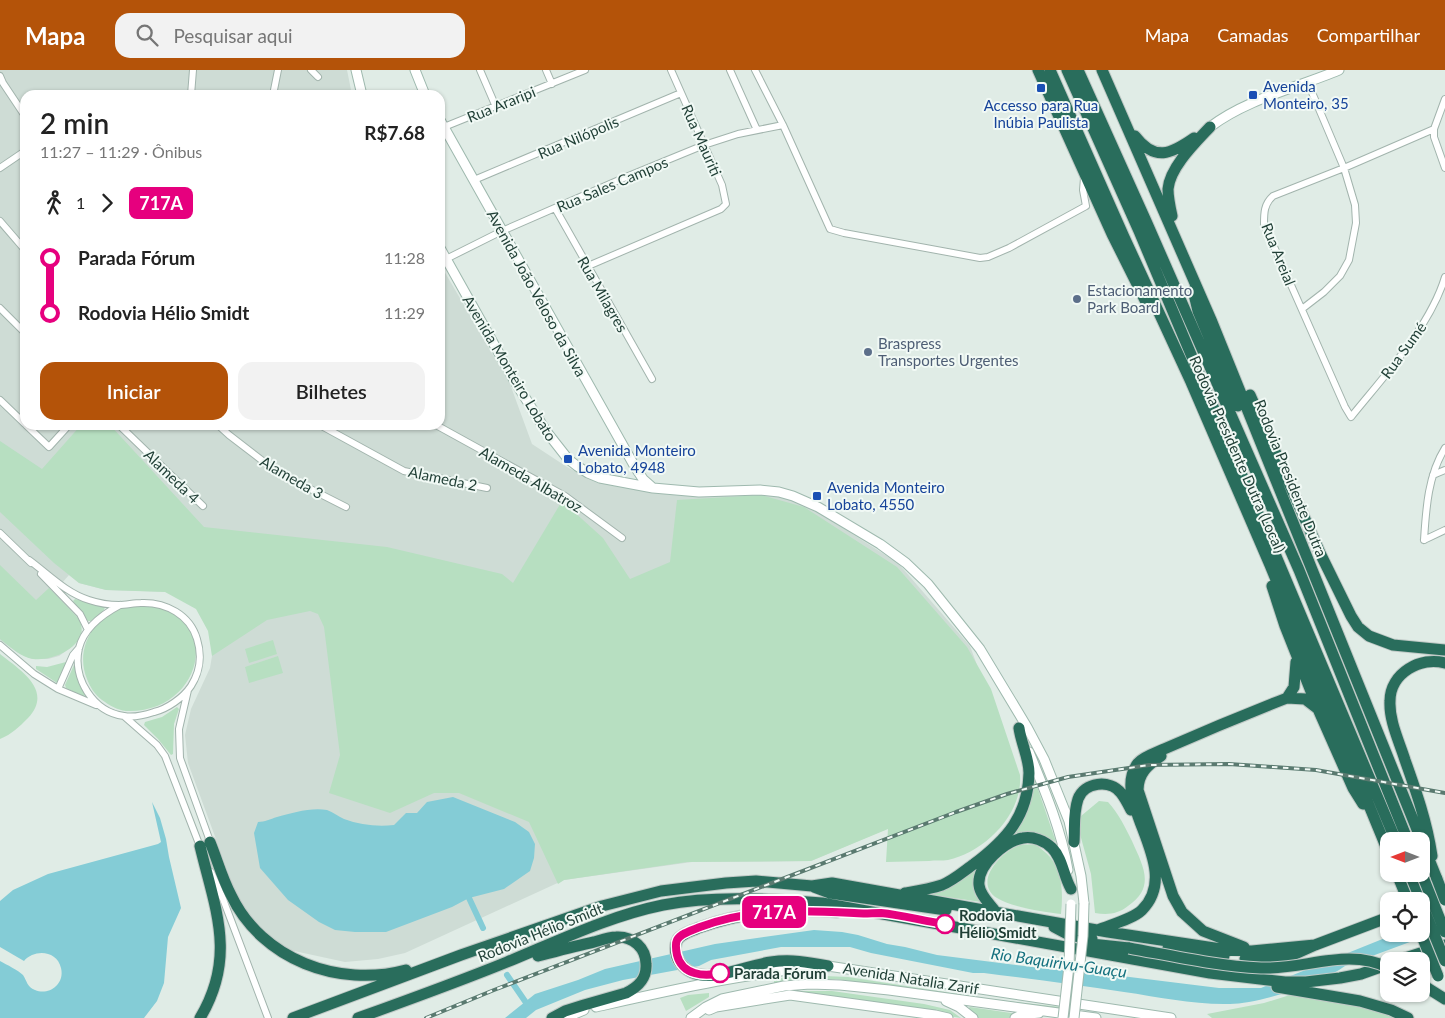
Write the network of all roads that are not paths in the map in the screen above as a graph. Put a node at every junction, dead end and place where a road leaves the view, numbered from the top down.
1 (193, 70) edge
2 (278, 70) edge
3 (311, 70) edge
4 (356, 70) edge
5 (415, 70) edge
6 (480, 70) edge
7 (546, 70) edge
8 (585, 70) edge
9 (671, 70) edge
10 (730, 70) edge
11 (755, 70) edge
12 (1038, 70) edge
13 (1050, 70) edge
14 (1066, 70) edge
15 (1078, 70) edge
16 (1102, 70) edge
17 (1339, 70) edge
18 (0, 76) edge
19 (318, 77) dead end
20 (1308, 82) junction
21 (552, 84) junction
22 (191, 90) edge
23 (274, 90) edge
24 (361, 90) edge
25 (424, 90) edge
26 (681, 93) junction
27 (1445, 99) edge
28 (496, 107) junction
29 (20, 109) edge
30 (445, 123) edge
31 (783, 125) junction
32 (1127, 125) junction
33 (1210, 127) junction
34 (445, 129) edge
35 (1434, 129) junction
36 (757, 130) junction
37 (704, 146) junction
38 (20, 155) edge
39 (0, 168) edge
40 (1344, 168) junction
41 (1445, 168) edge
42 (1085, 174) junction
43 (474, 180) junction
44 (1086, 206) junction
45 (555, 208) junction
46 (1103, 214) junction
47 (0, 221) edge
48 (502, 231) junction
49 (1175, 236) junction
50 (20, 244) edge
51 (446, 259) joint
52 (588, 266) junction
53 (1192, 275) junction
54 (1445, 277) edge
55 (0, 308) edge
56 (1302, 309) junction
57 (1212, 322) junction
58 (20, 328) edge
59 (652, 379) dead end
60 (1191, 382) junction
61 (0, 400) edge
62 (1351, 417) joint
63 (20, 418) edge
64 (32, 430) edge
65 (65, 430) edge
66 (124, 430) edge
67 (223, 430) edge
68 (329, 430) edge
69 (445, 430) edge
70 (1445, 448) edge
71 (635, 467) junction
72 (1445, 470) edge
73 (1433, 476) junction
74 (623, 483) junction
75 (487, 488) dead end
76 (653, 488) junction
77 (203, 506) dead end
78 (346, 507) dead end
79 (1445, 530) edge
80 (0, 532) edge
81 (622, 538) dead end
82 (1293, 556) junction
83 (29, 560) junction
84 (1270, 565) junction
85 (120, 605) junction
86 (88, 630) junction
87 (0, 645) edge
88 (79, 648) junction
89 (1445, 650) edge
90 (1296, 655) junction
91 (1445, 662) edge
92 (58, 689) junction
93 (188, 690) junction
94 (1287, 698) junction
95 (1011, 703) junction
96 (102, 707) junction
97 (1318, 709) junction
98 (125, 716) junction
99 (1019, 728) junction
100 (1176, 744) junction
101 (1372, 814) junction
102 (1392, 832) edge
103 (1404, 832) edge
104 (1380, 833) edge
105 (1074, 842) junction
106 (205, 844) junction
107 (1148, 846) junction
108 (1436, 877) junction
109 (1413, 882) edge
110 (812, 886) junction
111 (1071, 889) junction
112 (898, 894) junction
113 (1443, 898) edge
114 (223, 899) junction
115 (1430, 901) edge
116 (995, 911) junction
117 (881, 913) junction
118 (1380, 920) edge
119 (1430, 925) edge
120 (1054, 927) junction
121 (1098, 930) junction
122 (1445, 932) edge
123 (1424, 942) edge
124 (1050, 944) junction
125 (1314, 944) junction
126 (1445, 945) edge
127 (1117, 946) junction
128 (1252, 952) junction
129 (1424, 952) edge
130 (461, 955) junction
131 (1445, 962) edge
132 (1380, 963) edge
133 (828, 966) junction
134 (495, 967) junction
135 (1380, 969) edge
136 (1206, 972) junction
137 (1430, 990) edge
138 (1445, 994) edge
139 (929, 995) junction
140 (1445, 999) edge
141 (1051, 1011) junction
142 (695, 1016) edge
143 (947, 1017) edge
144 (200, 1018) edge
145 (268, 1018) edge
146 (293, 1018) edge
147 (358, 1018) edge
148 (552, 1018) edge
149 (565, 1018) edge
150 (973, 1018) edge
151 (1015, 1018) edge
152 (1063, 1018) edge
153 (1074, 1018) edge
154 (1096, 1018) edge
155 (1171, 1018) edge
156 (1408, 1018) edge

1 - 22 street
2 - 23 street
3 - 19 street
4 - 24 main road
5 - 25 main road
6 - 28 street
7 - 21 street
8 - 21 street, Rua Araripi
9 - 26 street, Rua Mauriti
10 - 36 street
11 - 31 street
12 - 42 highway
13 - 60 highway, Rodovia Presidente Dutra (Local)
14 - 102 highway
15 - 82 highway, Rodovia Presidente Dutra
16 - 32 highway, Rodovia Presidente Dutra
17 - 20 main road
18 - 29 street
20 - 33 main road
20 - 40 street
21 - 28 street, Rua Araripi
26 - 37 street, Rua Mauriti
26 - 43 street, Rua Nilópolis
27 - 35 street
28 - 30 street, Rua Araripi
31 - 36 street, Rua Sales Campos
31 - 44 street
32 - 33 highway
32 - 49 highway, Rodovia Presidente Dutra
33 - 49 highway
34 - 43 main road, Avenida João Veloso da Silva
35 - 40 street, Rua Areial
35 - 41 street
36 - 37 street, Rua Sales Campos
37 - 45 street, Rua Sales Campos
37 - 52 street, Rua Mauriti
38 - 39 street
40 - 56 street
40 - 56 street, Rua Areial
42 - 44 street
42 - 46 highway
43 - 48 main road, Avenida João Veloso da Silva
44 - 46 street
45 - 48 street, Rua Sales Campos
45 - 52 street, Rua Milagres
46 - 60 highway
47 - 50 street
48 - 51 street, Rua Sales Campos
48 - 71 main road, Avenida João Veloso da Silva
49 - 53 highway, Rodovia Presidente Dutra
51 - 74 main road, Avenida Monteiro Lobato
52 - 59 street, Rua Milagres
53 - 57 highway, Rodovia Presidente Dutra
53 - 82 highway
54 - 62 street, Rua Sumé
55 - 58 street
56 - 62 street, Rua Areial
57 - 89 highway
57 - 108 highway, Rodovia Presidente Dutra
60 - 84 highway, Rodovia Presidente Dutra (Local)
61 - 63 street
64 - 65 street
66 - 77 street, Alameda 4
67 - 78 street, Alameda 3
68 - 75 street, Alameda 2
69 - 81 street, Alameda Albatroz
70 - 73 street
71 - 74 main road
71 - 76 main road
72 - 73 street
73 - 79 street
74 - 76 main road, Avenida Monteiro Lobato
76 - 95 main road, Avenida Monteiro Lobato
80 - 83 street
82 - 103 highway, Rodovia Presidente Dutra
83 - 85 street
83 - 86 street
84 - 90 highway
84 - 101 highway, Rodovia Presidente Dutra (Local)
85 - 86 street
85 - 93 street
86 - 88 street
87 - 92 street
88 - 92 street
88 - 96 street
90 - 94 highway
90 - 97 highway
91 - 108 highway
92 - 96 street
93 - 98 street
93 - 106 street
94 - 97 highway
94 - 100 highway
95 - 99 main road, Avenida Monteiro Lobato
95 - 105 main road, Avenida Monteiro Lobato
96 - 98 street
97 - 101 highway
98 - 106 street
99 - 111 main road, Avenida Monteiro Lobato
99 - 112 highway
100 - 107 highway
100 - 128 highway
101 - 104 highway, Rodovia Presidente Dutra (Local)
105 - 107 highway
105 - 153 main road, Avenida Monteiro Lobato, bridge
106 - 114 street
106 - 114 street
106 - 130 highway
106 - 144 highway
107 - 121 highway
108 - 113 highway, Rodovia Presidente Dutra, bridge
109 - 122 highway, bridge
110 - 112 highway, Rodovia Hélio Smidt
110 - 120 highway, Rodovia Hélio Smidt
110 - 130 highway, Rodovia Hélio Smidt
111 - 116 highway
111 - 152 main road, Avenida Monteiro Lobato, bridge
112 - 116 highway, Rodovia Hélio Smidt
113 - 115 highway
114 - 145 street
116 - 121 highway, Rodovia Hélio Smidt
117 - 124 highway, Rodovia Hélio Smidt
117 - 133 highway
117 - 134 highway, Rodovia Hélio Smidt
118 - 125 highway, Rodovia Hélio Smidt
119 - 131 highway, bridge
120 - 125 highway, Rodovia Hélio Smidt
120 - 127 highway
121 - 128 highway, Rodovia Hélio Smidt
123 - 138 highway, bridge
124 - 127 highway
124 - 136 highway, Rodovia Hélio Smidt
125 - 128 highway, Rodovia Hélio Smidt
126 - 129 highway
127 - 132 highway, bridge
130 - 146 highway, Rodovia Hélio Smidt
133 - 149 main road, Avenida Natalia Zarif
133 - 155 main road, Avenida Natalia Zarif
134 - 147 highway, Rodovia Hélio Smidt
134 - 148 highway
135 - 136 highway, Rodovia Hélio Smidt
136 - 156 highway
137 - 140 highway
139 - 141 main road, Avenida Natalia Zarif
139 - 142 main road, Avenida Natalia Zarif
139 - 150 main road
141 - 151 main road
141 - 154 main road, Avenida Natalia Zarif
142 - 143 main road

